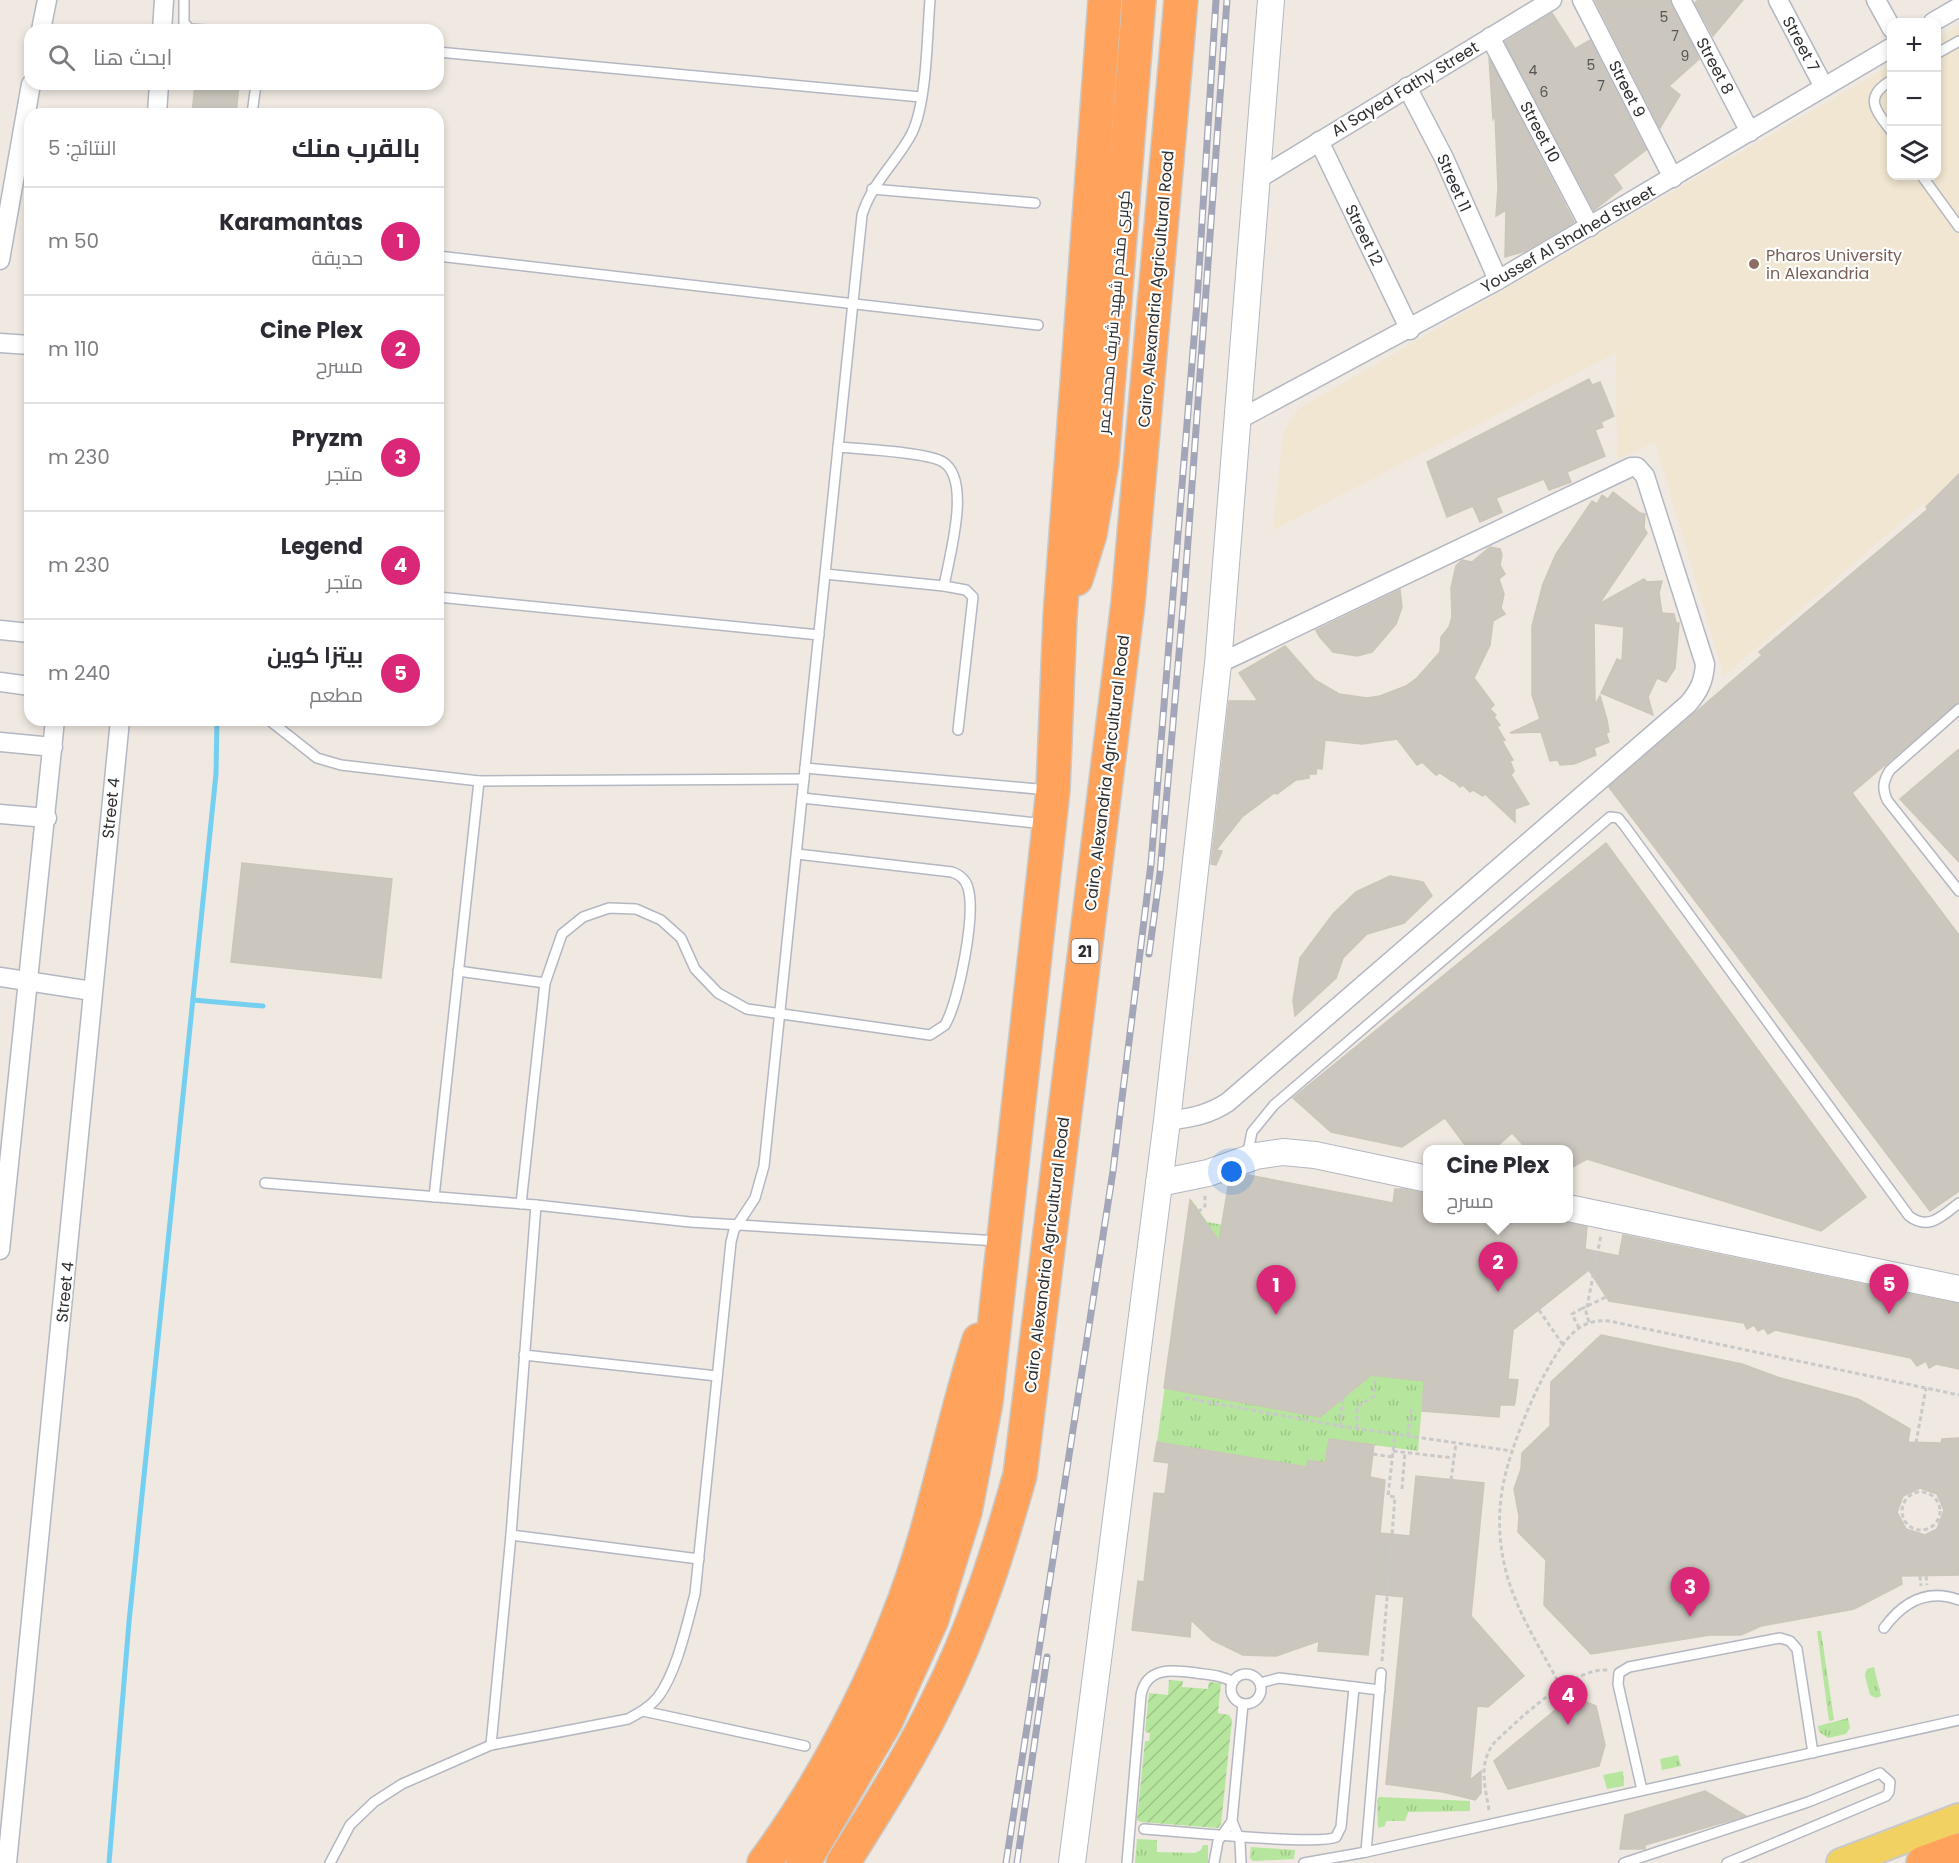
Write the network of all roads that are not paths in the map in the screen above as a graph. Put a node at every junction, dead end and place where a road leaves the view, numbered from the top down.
1 (46, 0) edge
2 (164, 0) edge
3 (184, 0) edge
4 (930, 0) edge
5 (1105, 0) edge
6 (1139, 0) edge
7 (1181, 0) edge
8 (1271, 0) edge
9 (1552, 0) edge
10 (1582, 0) edge
11 (1681, 0) edge
12 (1778, 0) edge
13 (1876, 0) edge
14 (1959, 7) edge
15 (1940, 18) edge
16 (1887, 20) edge
17 (42, 24) edge
18 (162, 24) edge
19 (185, 24) edge
20 (1490, 37) junction
21 (1959, 42) edge
22 (1887, 50) edge
23 (1941, 51) edge
24 (444, 53) edge
25 (1887, 84) edge
26 (1407, 87) junction
27 (1824, 87) junction
28 (30, 90) edge
29 (159, 90) edge
30 (255, 90) edge
31 (921, 97) junction
32 (27, 108) edge
33 (157, 108) edge
34 (253, 108) edge
35 (24, 124) edge
36 (1887, 126) edge
37 (1750, 132) junction
38 (1319, 141) junction
39 (1672, 178) junction
40 (1258, 179) junction
41 (1925, 180) edge
42 (872, 189) junction
43 (1035, 203) dead end
44 (1590, 227) junction
45 (1959, 227) edge
46 (444, 257) edge
47 (0, 260) edge
48 (1498, 280) junction
49 (853, 304) junction
50 (1038, 325) dead end
51 (1410, 330) junction
52 (0, 343) edge
53 (24, 345) edge
54 (1238, 420) junction
55 (838, 447) junction
56 (825, 574) junction
57 (944, 586) junction
58 (444, 598) edge
59 (1060, 617) junction
60 (0, 630) edge
61 (24, 632) edge
62 (819, 635) junction
63 (1218, 664) junction
64 (0, 682) edge
65 (24, 685) edge
66 (1959, 709) edge
67 (55, 726) edge
68 (119, 726) edge
69 (277, 726) edge
70 (958, 730) dead end
71 (0, 742) edge
72 (53, 747) junction
73 (805, 768) junction
74 (804, 780) junction
75 (479, 781) junction
76 (1053, 790) junction
77 (802, 798) junction
78 (0, 814) edge
79 (47, 818) junction
80 (1049, 825) junction
81 (797, 854) junction
82 (1959, 891) edge
83 (458, 971) junction
84 (0, 977) edge
85 (29, 981) junction
86 (545, 983) junction
87 (92, 991) junction
88 (780, 1014) junction
89 (1167, 1121) junction
90 (1247, 1153) junction
91 (1423, 1166) edge
92 (1159, 1177) junction
93 (1423, 1178) edge
94 (265, 1183) dead end
95 (434, 1197) junction
96 (1573, 1198) edge
97 (1959, 1203) edge
98 (521, 1204) junction
99 (536, 1205) junction
100 (1573, 1209) edge
101 (1600, 1216) junction
102 (739, 1224) junction
103 (1004, 1242) junction
104 (0, 1250) edge
105 (1959, 1272) edge
106 (1000, 1276) junction
107 (1959, 1289) edge
108 (524, 1355) junction
109 (717, 1376) junction
110 (511, 1535) junction
111 (699, 1559) junction
112 (1959, 1600) edge
113 (1884, 1628) dead end
114 (1381, 1672) road end
115 (1233, 1682) junction
116 (1260, 1683) junction
117 (1354, 1687) junction
118 (1380, 1690) junction
119 (1243, 1704) junction
120 (643, 1711) junction
121 (1959, 1720) edge
122 (491, 1745) junction
123 (805, 1746) dead end
124 (1813, 1752) junction
125 (1642, 1790) junction
126 (1959, 1818) edge
127 (1232, 1821) junction
128 (1144, 1829) dead end
129 (1221, 1835) junction
130 (1239, 1836) junction
131 (1959, 1850) edge
132 (1366, 1852) junction
133 (1654, 1858) edge
134 (7, 1863) edge
135 (330, 1863) edge
136 (764, 1863) edge
137 (803, 1863) edge
138 (843, 1863) edge
139 (1072, 1863) edge
140 (1127, 1863) edge
141 (1214, 1863) edge
142 (1241, 1863) edge
143 (1304, 1863) edge
144 (1624, 1863) edge
145 (1727, 1863) edge
146 (1841, 1863) edge
147 (1923, 1863) edge

1 - 17 street
2 - 18 street
3 - 19 lane
4 - 31 lane
5 - 59 highway
6 - 59 highway, كوبرى مقدم شهيد شريف محمد عمر
7 - 138 highway, Cairo, Alexandria Agricultural Road / 21
8 - 40 street
9 - 20 street, Al Sayed Fathy Street
10 - 39 street, Street 9
11 - 37 street, Street 8
12 - 27 street, Street 7
13 - 16 street
14 - 15 street
20 - 26 street, Al Sayed Fathy Street
20 - 44 street, Street 10
21 - 23 lane
22 - 27 street, Youssef Al Shahed Street
24 - 31 lane
25 - 36 lane
26 - 38 street, Al Sayed Fathy Street
26 - 48 street, Street 11
27 - 37 street, Youssef Al Shahed Street
28 - 32 street
29 - 33 street
30 - 34 lane
31 - 42 lane
35 - 47 street
37 - 39 street, Youssef Al Shahed Street
38 - 40 street, Al Sayed Fathy Street
38 - 51 street, Street 12
39 - 44 street, Youssef Al Shahed Street
40 - 54 street
41 - 45 lane
42 - 43 lane
42 - 49 lane
44 - 48 street, Youssef Al Shahed Street
46 - 49 lane
48 - 51 street, Youssef Al Shahed Street
49 - 50 lane
49 - 55 lane
51 - 54 street, Youssef Al Shahed Street
52 - 53 street
54 - 63 street
55 - 56 lane
55 - 57 lane
56 - 57 lane
56 - 62 lane
57 - 70 lane
58 - 62 lane
59 - 76 highway
60 - 61 street
62 - 73 lane
63 - 89 street
63 - 89 street
64 - 65 street
66 - 82 lane
67 - 72 street
68 - 87 street, Street 4
69 - 75 lane
71 - 72 street
72 - 79 street
73 - 74 lane
73 - 76 lane
74 - 75 lane
74 - 77 lane
75 - 83 lane
76 - 80 highway
77 - 80 lane
77 - 81 lane
78 - 79 street
79 - 85 street
80 - 103 highway
81 - 88 lane
81 - 88 lane
83 - 86 lane
83 - 95 lane
84 - 85 street
85 - 87 street
85 - 104 street
86 - 88 lane
86 - 98 lane
87 - 134 street, Street 4
88 - 102 lane
89 - 92 street
90 - 91 street
90 - 92 street
90 - 93 street
90 - 97 lane
92 - 139 street
94 - 95 lane
95 - 98 lane
96 - 101 street
98 - 99 lane
99 - 102 lane
99 - 108 lane
100 - 101 street
101 - 105 street
101 - 107 street
102 - 103 lane
102 - 109 lane
103 - 106 highway
106 - 136 highway
106 - 137 highway
108 - 109 lane
108 - 110 lane
109 - 111 lane
110 - 111 lane
110 - 122 lane
111 - 120 lane
112 - 113 lane
114 - 118 lane
115 - 116 lane
115 - 119 lane
115 - 140 lane
116 - 117 lane
116 - 119 lane
117 - 118 lane
117 - 130 lane
118 - 132 lane
119 - 127 lane
120 - 122 lane
120 - 123 lane
121 - 124 lane
122 - 135 lane
124 - 125 lane
124 - 125 lane
125 - 132 lane
126 - 146 main road
127 - 129 lane
127 - 130 lane
128 - 129 lane
129 - 130 lane
129 - 141 lane
130 - 142 lane
131 - 147 highway
132 - 143 lane
133 - 144 lane
133 - 145 lane

